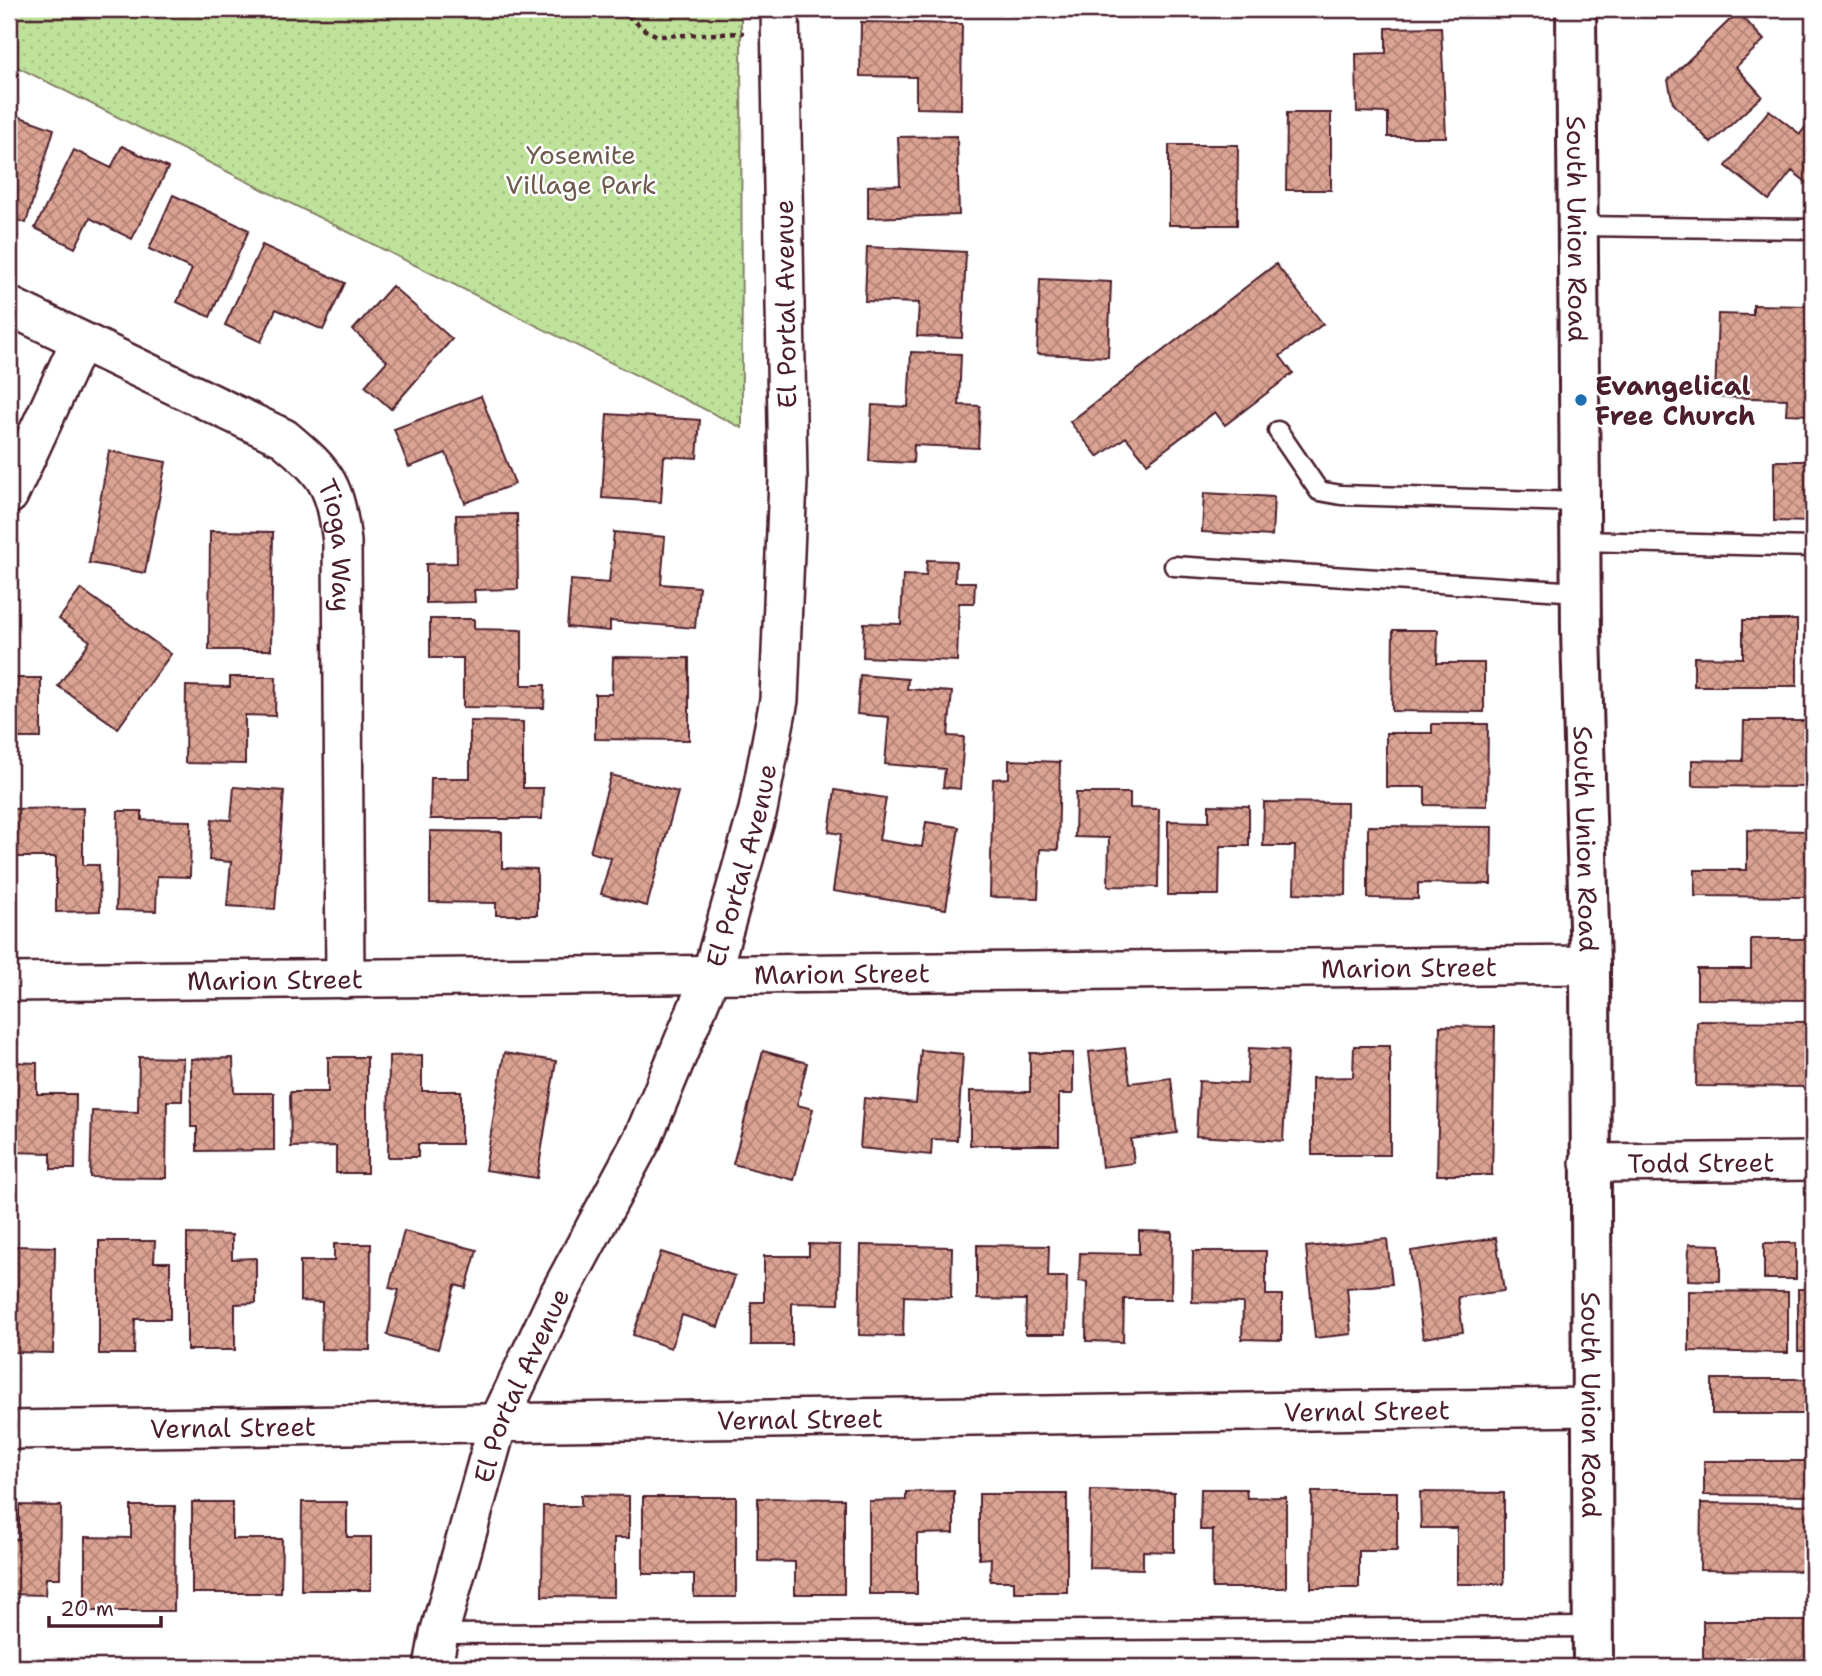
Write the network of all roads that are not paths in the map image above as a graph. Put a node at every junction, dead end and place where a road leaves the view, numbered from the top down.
1 (1576, 9) edge
2 (780, 20) edge
3 (1578, 226) junction
4 (1813, 229) edge
5 (9, 306) edge
6 (80, 341) junction
7 (1278, 431) dead end
8 (9, 495) edge
9 (1580, 502) junction
10 (1580, 541) junction
11 (1813, 548) edge
12 (1174, 566) dead end
13 (1580, 592) junction
14 (1590, 965) junction
15 (711, 975) junction
16 (345, 979) junction
17 (9, 982) edge
18 (1813, 1161) edge
19 (1590, 1163) junction
20 (1591, 1407) junction
21 (498, 1423) junction
22 (9, 1430) edge
23 (1593, 1627) junction
24 (436, 1651) edge
25 (1593, 1667) edge

1 - 3 street, South Union Road
2 - 15 street, El Portal Avenue
3 - 4 lane
3 - 9 street, South Union Road
5 - 6 street, Tioga Way
6 - 8 street
6 - 16 street, Tioga Way
7 - 9 lane
9 - 10 street, South Union Road
10 - 11 lane
10 - 13 street, South Union Road
12 - 13 lane
13 - 14 street, South Union Road
14 - 15 street, Marion Street
14 - 19 street, South Union Road
15 - 16 street, Marion Street
15 - 21 street, El Portal Avenue
16 - 17 street, Marion Street
18 - 19 street, Todd Street
19 - 20 street, South Union Road
20 - 21 street, Vernal Street
20 - 23 street, South Union Road
21 - 22 street, Vernal Street
21 - 24 street, El Portal Avenue
23 - 24 lane
23 - 25 street, South Union Road

